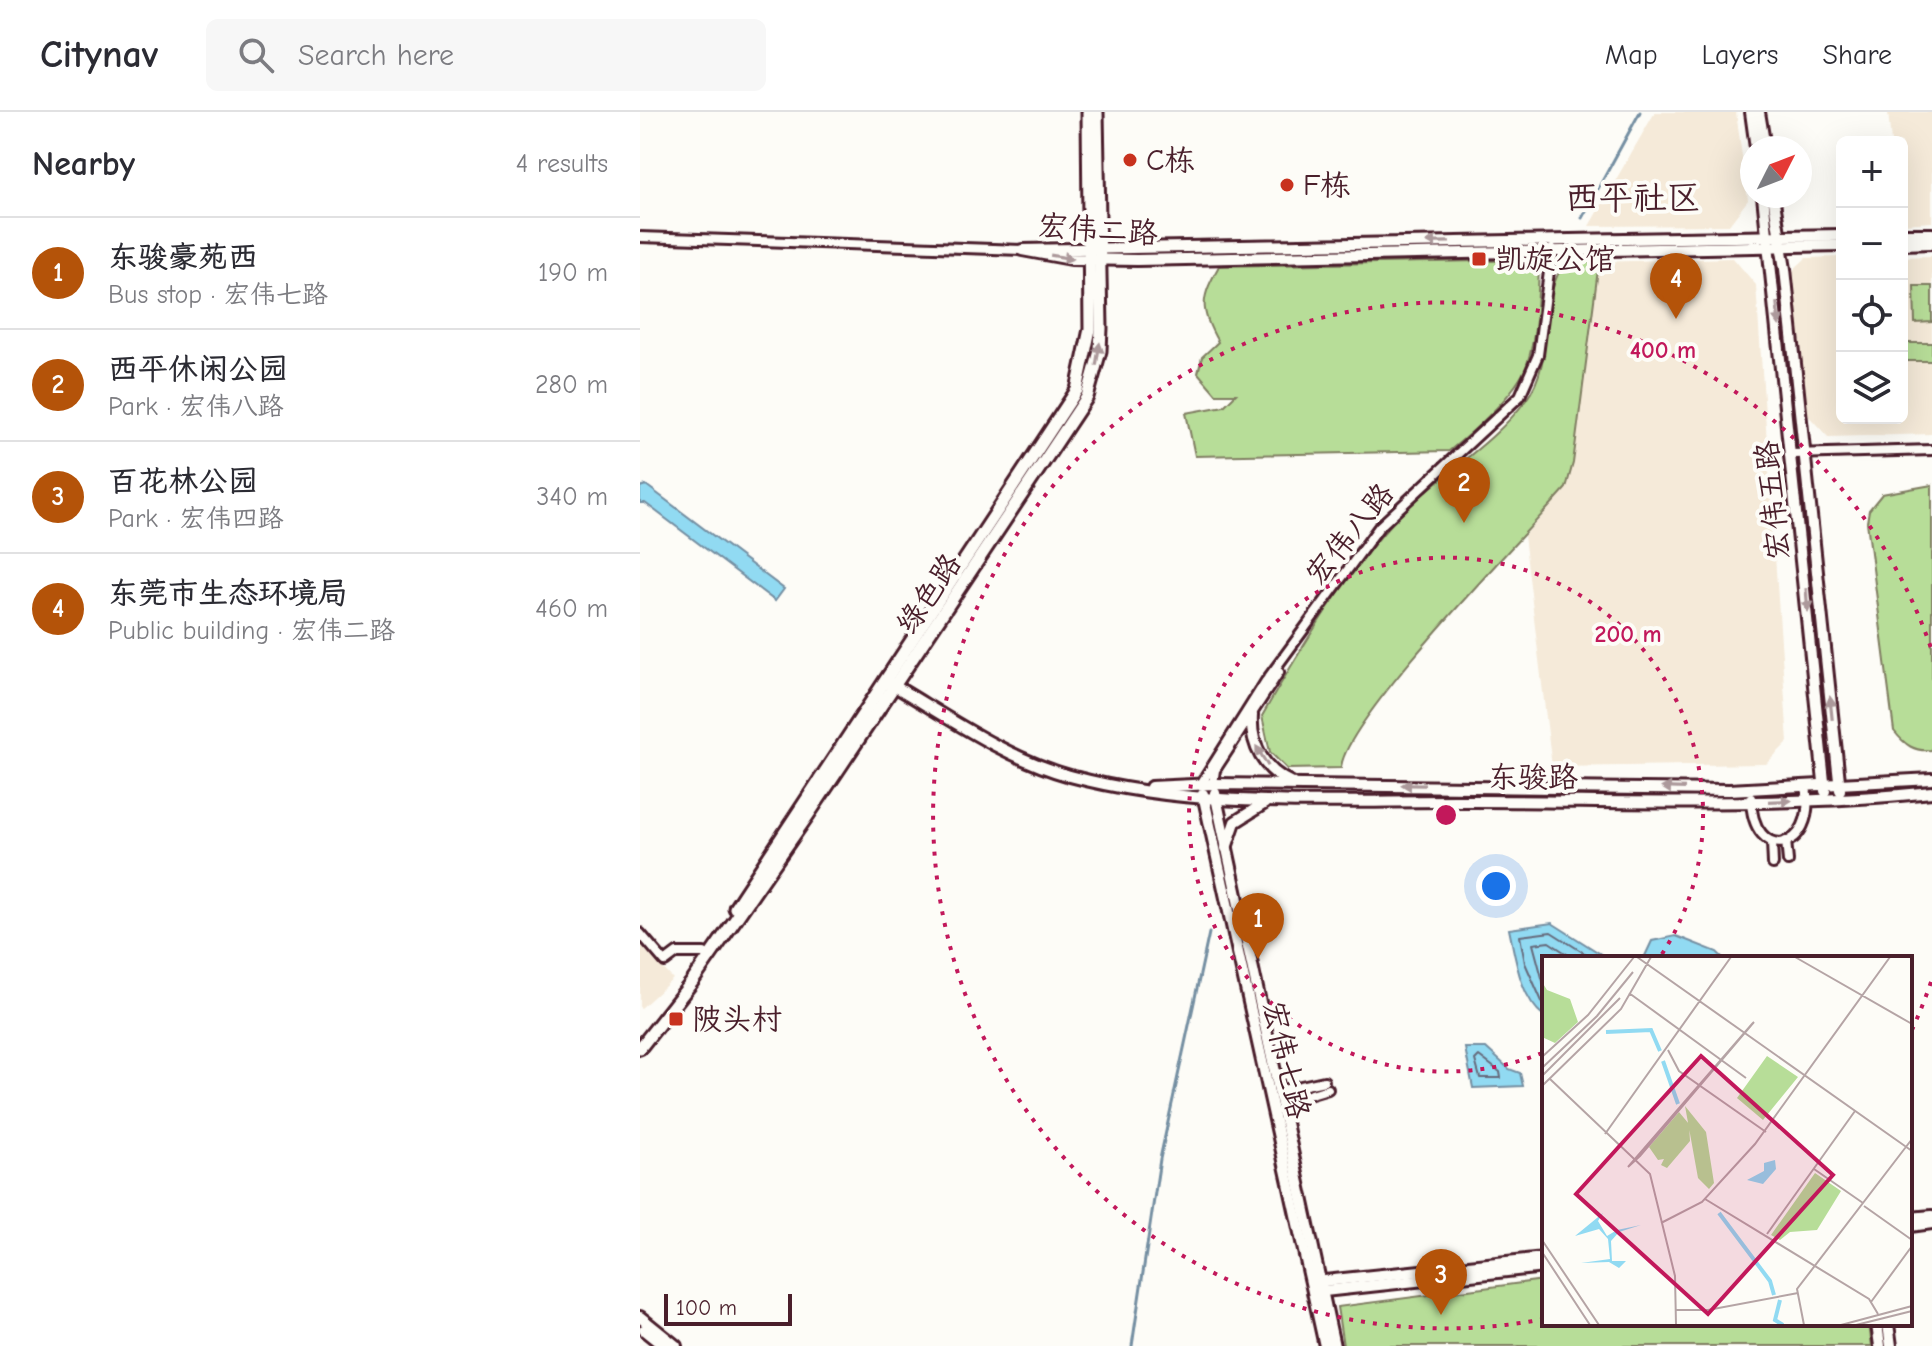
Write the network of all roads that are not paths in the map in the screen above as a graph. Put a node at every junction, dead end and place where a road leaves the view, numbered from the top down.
1 (1088, 112) edge
2 (1097, 112) edge
3 (1751, 112) edge
4 (1759, 112) edge
5 (1754, 136) edge
6 (1763, 136) edge
7 (1766, 208) edge
8 (1774, 208) edge
9 (1908, 234) edge
10 (1932, 234) edge
11 (1836, 236) edge
12 (640, 237) edge
13 (1776, 241) junction
14 (1932, 243) edge
15 (1908, 244) edge
16 (1836, 245) edge
17 (1552, 246) junction
18 (1022, 250) joint
19 (1095, 254) junction
20 (1932, 450) edge
21 (1798, 454) junction
22 (1287, 658) junction
23 (891, 684) junction
24 (1252, 715) junction
25 (1932, 779) edge
26 (1201, 784) junction
27 (1213, 784) junction
28 (1294, 784) junction
29 (1825, 786) junction
30 (1840, 786) junction
31 (1806, 787) junction
32 (1135, 788) junction
33 (1751, 789) junction
34 (1932, 792) edge
35 (1841, 798) junction
36 (1210, 799) junction
37 (1826, 799) junction
38 (1272, 800) junction
39 (1808, 800) junction
40 (1751, 802) junction
41 (1786, 841) junction
42 (1772, 842) junction
43 (1226, 850) junction
44 (1788, 861) dead end
45 (1773, 864) dead end
46 (640, 933) edge
47 (704, 953) junction
48 (640, 1038) edge
49 (640, 1048) edge
50 (1326, 1085) dead end
51 (1280, 1097) junction
52 (1932, 1216) edge
53 (1912, 1218) edge
54 (1932, 1223) edge
55 (1912, 1226) edge
56 (1542, 1258) edge
57 (1542, 1267) edge
58 (1316, 1287) junction
59 (640, 1317) edge
60 (640, 1326) edge
61 (1877, 1326) edge
62 (1888, 1326) edge
63 (664, 1346) edge
64 (676, 1346) edge
65 (1325, 1346) edge
66 (1334, 1346) edge
67 (1880, 1346) edge
68 (1891, 1346) edge

1 - 19 main road, 绿色路
2 - 19 main road, 绿色路
3 - 5 street
4 - 6 street
7 - 13 street, 宏伟五路
8 - 13 street, 宏伟五路
9 - 10 street
11 - 13 street
12 - 18 street
13 - 16 street
13 - 17 street, 宏伟二路
13 - 21 street, 宏伟五路
14 - 15 street
17 - 19 street, 宏伟二路
17 - 22 street, 宏伟八路
18 - 19 street, 宏伟二路
19 - 23 main road, 绿色路
20 - 21 street
21 -> 29 street, 宏伟五路
30 -> 21 street, 宏伟五路
22 - 24 street, 宏伟八路
22 - 26 street, 宏伟八路
23 - 32 street, 东骏路
23 - 47 main road, 绿色路
23 - 49 main road, 绿色路
24 - 27 street, 宏伟八路
28 -> 24 street
25 - 30 street, 东骏路
26 - 27 street, 东骏路
26 - 32 street, 东骏路
26 - 36 street, 宏伟七路
27 - 28 street, 东骏路
27 - 36 street, 宏伟七路
33 -> 28 street, 东骏路
29 - 30 street, 东骏路
29 - 31 street, 东骏路
29 - 37 street, 宏伟五路
30 - 35 street
31 - 33 street, 东骏路
31 - 39 street
32 - 36 street, 东骏路
33 - 40 street
34 - 35 street, 东骏路
35 - 37 street, 东骏路
36 - 38 street, 东骏路
36 - 43 street, 宏伟七路
36 - 58 street, 宏伟七路
37 - 39 street, 东骏路
38 - 40 street, 东骏路
38 - 43 street
40 -> 39 street, 东骏路
39 - 41 street
40 - 42 street
41 - 42 street
41 - 44 street
42 - 45 street
43 - 51 street, 宏伟七路
46 - 47 street
47 - 48 main road, 绿色路
50 - 51 street
51 - 58 street, 宏伟七路
52 - 53 street
54 - 55 street
56 - 58 street
57 - 58 street
58 - 65 street, 宏伟七路
58 - 66 street, 宏伟七路
59 - 64 street
60 - 63 street
61 - 67 street
62 - 68 street

